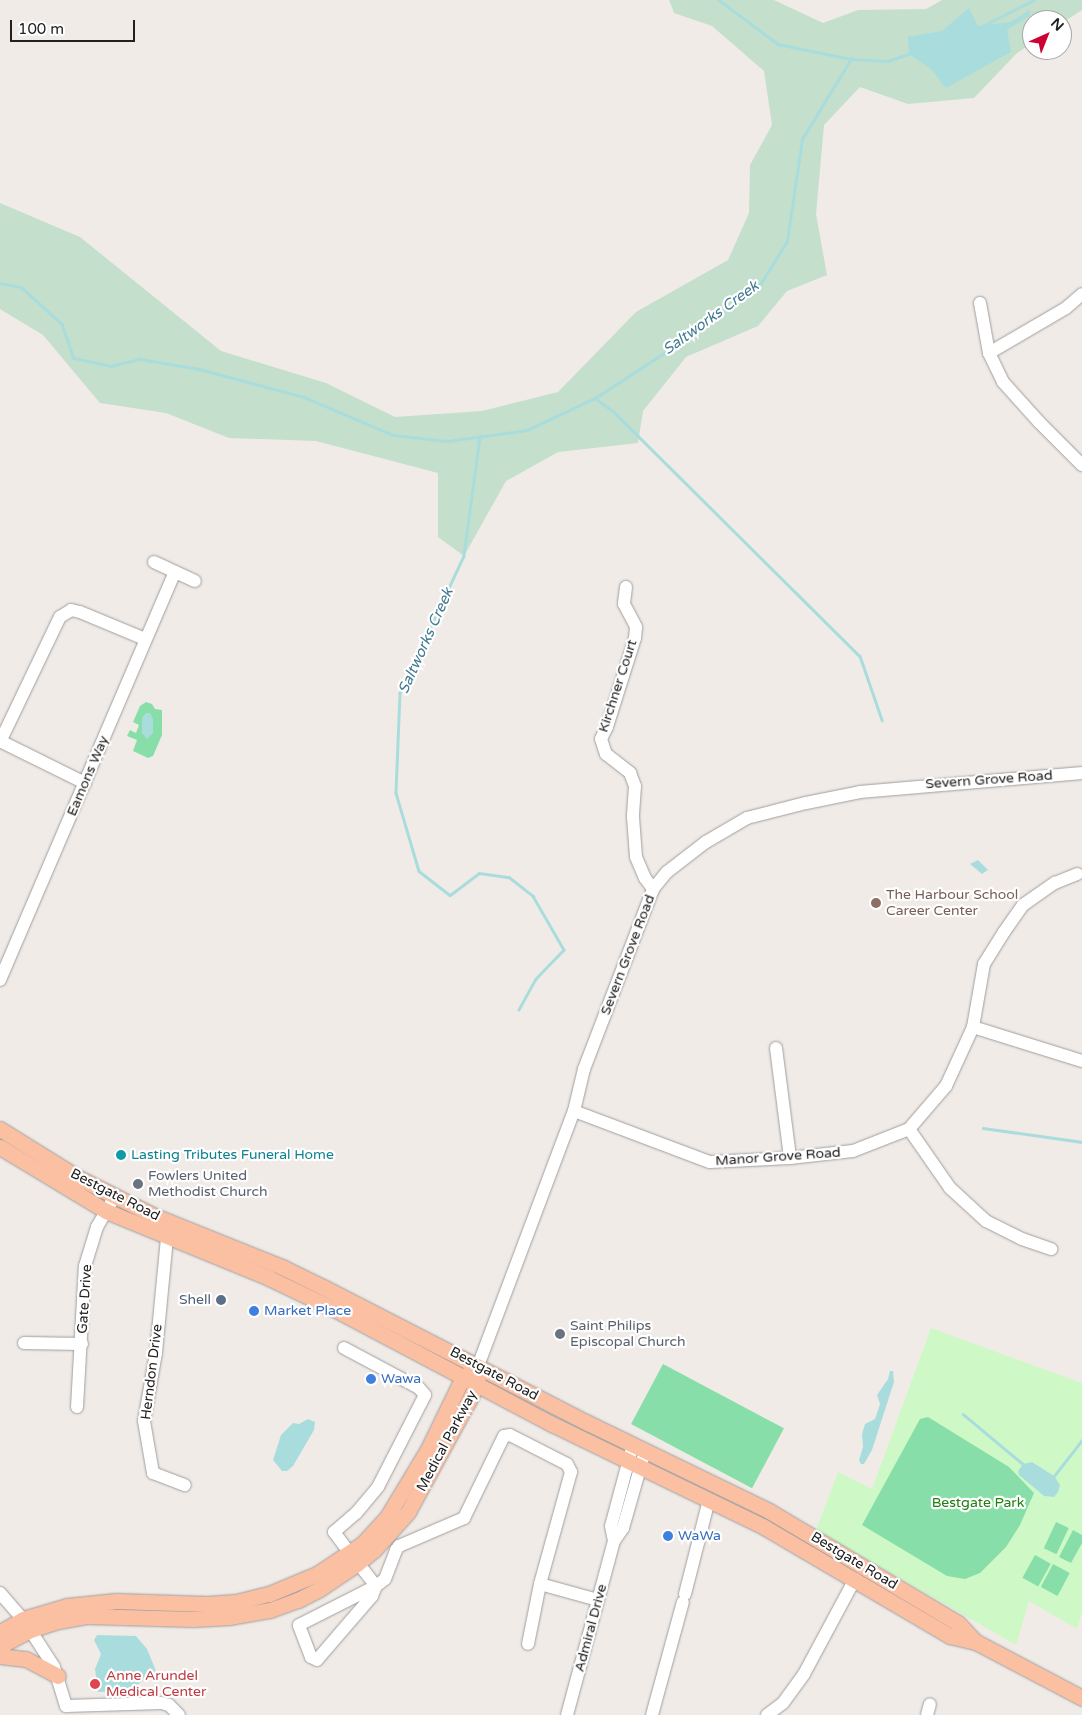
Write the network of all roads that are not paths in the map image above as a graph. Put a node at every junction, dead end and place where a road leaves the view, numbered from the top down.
1 (1082, 294) edge
2 (980, 303) dead end
3 (989, 353) junction
4 (1082, 465) edge
5 (154, 562) dead end
6 (175, 572) junction
7 (195, 581) dead end
8 (626, 587) dead end
9 (145, 640) junction
10 (0, 742) edge
11 (1082, 773) edge
12 (85, 783) junction
13 (1077, 874) dead end
14 (653, 889) junction
15 (2, 966) edge
16 (0, 980) edge
17 (973, 1027) junction
18 (776, 1048) dead end
19 (1082, 1061) edge
20 (574, 1111) junction
21 (909, 1128) junction
22 (0, 1129) edge
23 (0, 1147) edge
24 (790, 1158) junction
25 (77, 1177) junction
26 (70, 1191) junction
27 (115, 1196) junction
28 (106, 1210) junction
29 (167, 1238) junction
30 (1051, 1249) dead end
31 (24, 1343) dead end
32 (82, 1344) junction
33 (344, 1348) dead end
34 (478, 1366) junction
35 (470, 1380) junction
36 (77, 1407) dead end
37 (639, 1448) junction
38 (634, 1464) junction
39 (185, 1485) dead end
40 (709, 1500) junction
41 (804, 1531) junction
42 (796, 1545) junction
43 (354, 1558) junction
44 (855, 1579) junction
45 (540, 1584) junction
46 (376, 1586) junction
47 (0, 1593) edge
48 (598, 1600) junction
49 (27, 1625) junction
50 (0, 1632) edge
51 (976, 1642) junction
52 (528, 1644) dead end
53 (0, 1646) edge
54 (0, 1656) edge
55 (58, 1676) junction
56 (1082, 1698) edge
57 (179, 1715) edge
58 (568, 1715) edge
59 (652, 1715) edge
60 (767, 1715) edge

1 - 3 street
2 - 3 street
3 - 4 street
5 - 6 street
6 - 7 street
6 - 9 street, Eamons Way
8 - 14 street, Kirchner Court
9 - 10 street
9 - 12 street, Eamons Way
10 - 12 street
11 - 14 street, Severn Grove Road
12 - 15 street, Eamons Way
13 - 17 street, Manor Grove Road
14 - 20 street, Severn Grove Road
15 - 16 street, Eamons Way
17 - 19 street
17 - 21 street, Manor Grove Road
18 - 24 street
20 - 24 street, Manor Grove Road
20 - 34 street, Severn Grove Road
21 - 24 street, Manor Grove Road
21 - 30 street
22 - 25 main road, Bestgate Road
23 - 26 main road, Bestgate Road
25 - 26 main road
25 - 27 main road, Bestgate Road
26 - 28 main road, Bestgate Road
27 - 28 street, Gate Drive
27 - 34 main road, Bestgate Road
28 - 29 main road, Bestgate Road
28 - 32 street, Gate Drive
29 - 35 main road, Bestgate Road
29 - 39 street, Herndon Drive
31 - 32 street
32 - 36 street, Gate Drive
33 - 43 street
34 - 35 main road, Medical Parkway
34 - 37 main road, Bestgate Road
35 - 38 main road, Bestgate Road
35 - 43 main road, Medical Parkway
37 - 38 street, Admiral Drive
37 - 41 main road, Bestgate Road
38 - 40 main road, Bestgate Road
38 - 48 street, Admiral Drive
40 - 42 main road, Bestgate Road
40 - 59 street
41 - 42 main road
41 - 51 main road, Bestgate Road
42 - 44 main road, Bestgate Road
43 - 46 street
43 - 49 main road, Medical Parkway
44 - 51 main road, Bestgate Road
44 - 60 street
45 - 46 street
45 - 48 street
45 - 52 street
46 - 46 street
47 - 49 street
48 - 58 street, Admiral Drive
49 - 50 main road, Medical Parkway
49 - 53 main road, Medical Parkway
49 - 55 street
51 - 56 main road, Bestgate Road
54 - 55 main road
55 - 57 street

